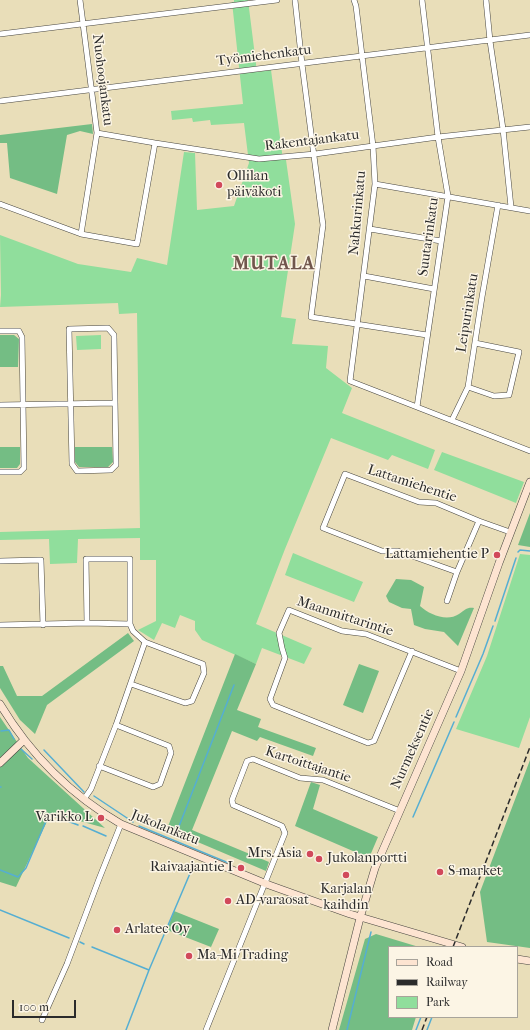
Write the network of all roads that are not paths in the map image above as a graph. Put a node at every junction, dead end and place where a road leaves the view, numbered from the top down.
1 (80, 0) edge
2 (277, 0) edge
3 (295, 0) edge
4 (354, 0) edge
5 (422, 0) edge
6 (486, 0) edge
7 (83, 23) junction
8 (0, 34) edge
9 (530, 35) edge
10 (490, 41) junction
11 (428, 48) junction
12 (362, 56) junction
13 (302, 64) junction
14 (92, 89) junction
15 (0, 100) edge
16 (530, 127) edge
17 (503, 129) junction
18 (97, 133) junction
19 (438, 136) junction
20 (155, 143) junction
21 (373, 146) junction
22 (314, 154) junction
23 (375, 184) junction
24 (448, 196) junction
25 (0, 204) edge
26 (498, 206) junction
27 (510, 207) junction
28 (530, 211) edge
29 (370, 229) junction
30 (81, 234) junction
31 (441, 241) junction
32 (364, 276) junction
33 (434, 289) junction
34 (357, 323) junction
35 (0, 331) edge
36 (427, 335) junction
37 (475, 343) junction
38 (468, 387) junction
39 (115, 403) junction
40 (71, 404) junction
41 (0, 405) edge
42 (24, 405) junction
43 (417, 406) junction
44 (452, 420) junction
45 (530, 451) edge
46 (0, 472) edge
47 (530, 482) edge
48 (479, 521) junction
49 (510, 532) junction
50 (0, 561) edge
51 (457, 572) junction
52 (447, 601) dead end
53 (87, 623) junction
54 (43, 624) junction
55 (130, 624) junction
56 (0, 625) edge
57 (145, 642) junction
58 (412, 651) junction
59 (461, 671) junction
60 (131, 684) junction
61 (0, 704) edge
62 (116, 725) junction
63 (24, 740) junction
64 (0, 763) edge
65 (99, 766) junction
66 (84, 799) junction
67 (400, 811) junction
68 (121, 824) junction
69 (265, 883) junction
70 (360, 918) junction
71 (458, 946) edge
72 (518, 959) edge
73 (530, 961) edge
74 (42, 1020) dead end
75 (206, 1030) edge
76 (332, 1030) edge

1 - 7 street, Nuohoojankatu
2 - 7 street
3 - 13 street
4 - 12 street, Nahkurinkatu
5 - 11 street, Suutarinkatu
6 - 10 street
7 - 8 street
7 - 14 street, Nuohoojankatu
9 - 10 street, Työmiehenkatu
10 - 11 street, Työmiehenkatu
10 - 17 street
11 - 12 street, Työmiehenkatu
11 - 19 street, Suutarinkatu
12 - 13 street, Työmiehenkatu
12 - 21 street, Nahkurinkatu
13 - 14 street, Työmiehenkatu
13 - 22 street
14 - 15 street, Työmiehenkatu
14 - 18 street, Nuohoojankatu
16 - 17 street, Rakentajankatu
17 - 19 street, Rakentajankatu
17 - 27 street
18 - 20 street, Rakentajankatu
18 - 30 street, Nuohoojankatu
19 - 21 street, Rakentajankatu
19 - 24 street, Suutarinkatu
20 - 22 street, Rakentajankatu
20 - 30 street
21 - 22 street, Rakentajankatu
21 - 23 street, Nahkurinkatu
22 - 34 street
23 - 24 street
23 - 29 street, Nahkurinkatu
24 - 26 street
24 - 31 street, Suutarinkatu
25 - 30 street
26 - 27 street
26 - 37 street, Leipurinkatu
27 - 28 street
29 - 31 street
29 - 32 street, Nahkurinkatu
31 - 33 street, Suutarinkatu
32 - 33 street
32 - 34 street, Nahkurinkatu
33 - 36 street, Suutarinkatu
34 - 36 street
34 - 43 street, Nahkurinkatu
35 - 42 street
36 - 43 street, Suutarinkatu
37 - 38 street, Leipurinkatu
37 - 38 street
38 - 44 street, Leipurinkatu
39 - 40 street
39 - 40 street
39 - 40 street
40 - 42 street
41 - 42 street
42 - 46 street
43 - 44 street
44 - 45 street
47 - 49 street, Nurmeksentie
48 - 49 street, Lattamiehentie
48 - 51 street
48 - 51 street, Lattamiehentie
49 - 59 street, Nurmeksentie
50 - 54 street
51 - 52 street
53 - 54 street
53 - 55 street
53 - 55 street
54 - 56 street
55 - 57 street
57 - 60 street
57 - 60 street
58 - 58 street, Maanmittarintie
58 - 59 street, Maanmittarintie
59 - 67 street, Nurmeksentie
60 - 62 street
61 - 63 street, Jukolankatu
62 - 65 street
62 - 65 street
63 - 64 street
63 - 66 street, Jukolankatu
65 - 66 street
66 - 68 street, Jukolankatu
67 - 69 street, Kartoittajantie
67 - 70 street, Nurmeksentie
68 - 69 street, Jukolankatu
68 - 74 street
69 - 70 street, Jukolankatu
69 - 75 street
70 - 71 street, Jukolankatu
70 - 76 street, Nurmeksentie
72 - 73 street

